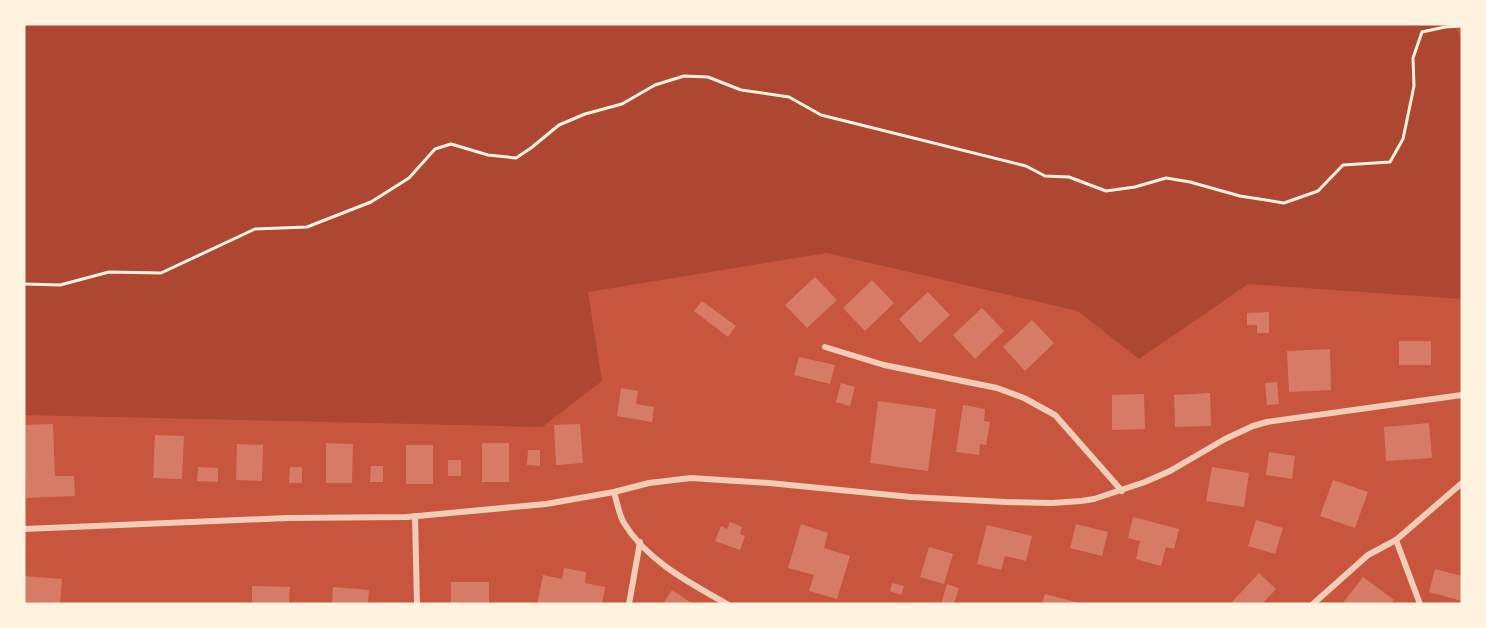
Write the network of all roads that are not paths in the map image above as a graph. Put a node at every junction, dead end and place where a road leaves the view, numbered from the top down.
1 (825, 347) dead end
2 (1462, 395) edge
3 (1462, 483) edge
4 (1122, 491) junction
5 (614, 492) junction
6 (415, 516) junction
7 (24, 529) edge
8 (1396, 540) junction
9 (640, 542) junction
10 (417, 604) edge
11 (630, 604) edge
12 (728, 604) edge
13 (1313, 604) edge
14 (1420, 604) edge

1 - 4 street
2 - 4 street
3 - 8 street
4 - 5 street
5 - 6 street
5 - 9 street
6 - 7 street
6 - 10 street
8 - 13 street
8 - 14 street
9 - 11 street
9 - 12 street

